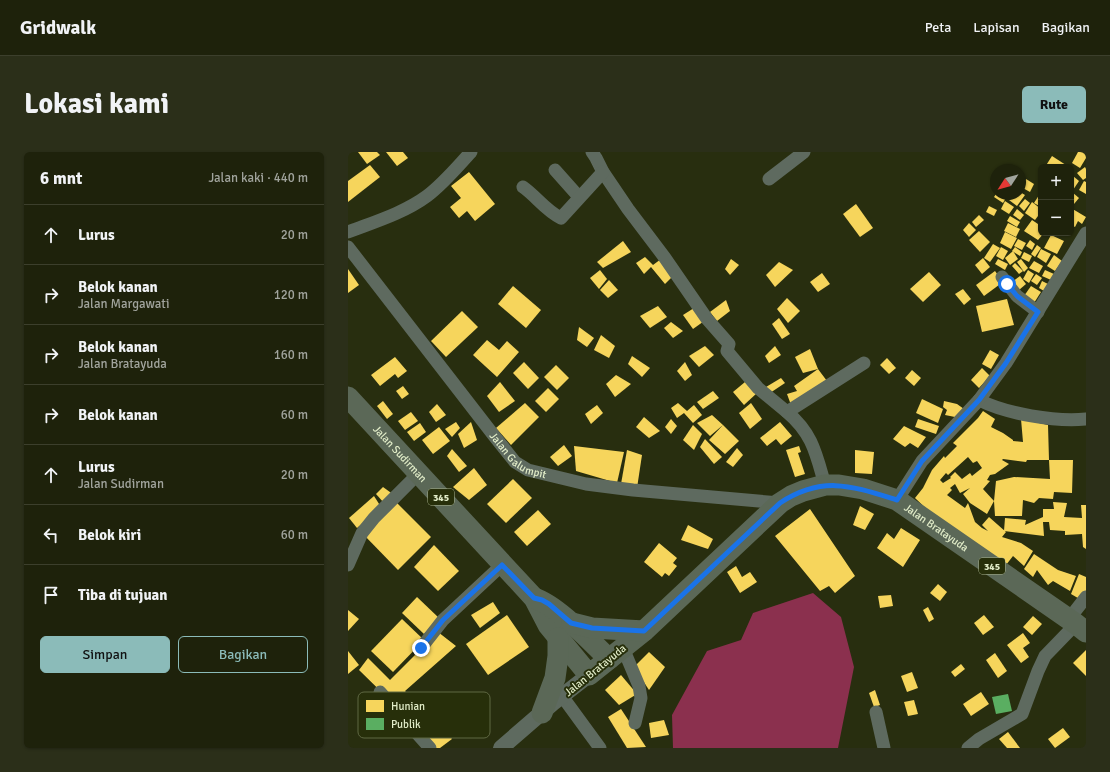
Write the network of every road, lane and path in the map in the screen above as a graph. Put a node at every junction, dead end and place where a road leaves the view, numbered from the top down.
1 (471, 152) edge
2 (592, 152) edge
3 (804, 152) edge
4 (555, 170) dead end
5 (602, 172) junction
6 (769, 179) dead end
7 (523, 187) dead end
8 (579, 196) junction
9 (348, 232) edge
10 (1086, 233) edge
11 (348, 247) edge
12 (1002, 277) dead end
13 (1038, 312) junction
14 (864, 363) dead end
15 (979, 400) junction
16 (351, 405) edge
17 (787, 412) junction
18 (1086, 419) edge
19 (419, 473) junction
20 (825, 486) junction
21 (897, 500) junction
22 (780, 503) junction
23 (348, 565) edge
24 (502, 565) junction
25 (1086, 597) edge
26 (1077, 625) edge
27 (564, 630) junction
28 (644, 631) junction
29 (421, 648) dead end
30 (616, 653) junction
31 (589, 675) junction
32 (562, 696) junction
33 (876, 712) dead end
34 (542, 713) junction
35 (635, 723) dead end
36 (421, 738) edge
37 (983, 744) edge
38 (430, 748) edge
39 (501, 748) edge
40 (600, 748) edge
41 (884, 748) edge
42 (968, 748) edge

1 - 9 street
2 - 5 street
3 - 6 street
4 - 8 street
5 - 8 street
5 - 17 street
7 - 8 street
10 - 13 street
11 - 22 street, Jalan Galumpit
12 - 13 street
13 - 15 street
14 - 17 street
15 - 18 street
15 - 21 street
16 - 19 main road, Jalan Sudirman / 345
17 - 20 street
19 - 23 street
19 - 24 main road, Jalan Sudirman / 345
20 - 21 main road, Jalan Bratayuda / 345
20 - 22 main road, Jalan Bratayuda / 345
21 - 26 main road, Jalan Bratayuda / 345
22 - 28 main road, Jalan Bratayuda / 345
24 - 27 main road, Jalan Sudirman / 345
24 - 29 street
25 - 26 street
26 - 37 street
27 - 28 main road, 345
27 - 30 main road, 345
27 - 31 main road, 345
27 - 34 main road
28 - 30 main road, Jalan Bratayuda / 345
30 - 31 main road, Jalan Bratayuda / 345
30 - 35 street
31 - 32 street, Jalan Bratayuda
32 - 34 street, Jalan Bratayuda
32 - 40 street
33 - 41 street
34 - 39 street, Jalan Bratayuda
36 - 38 street
37 - 42 street

